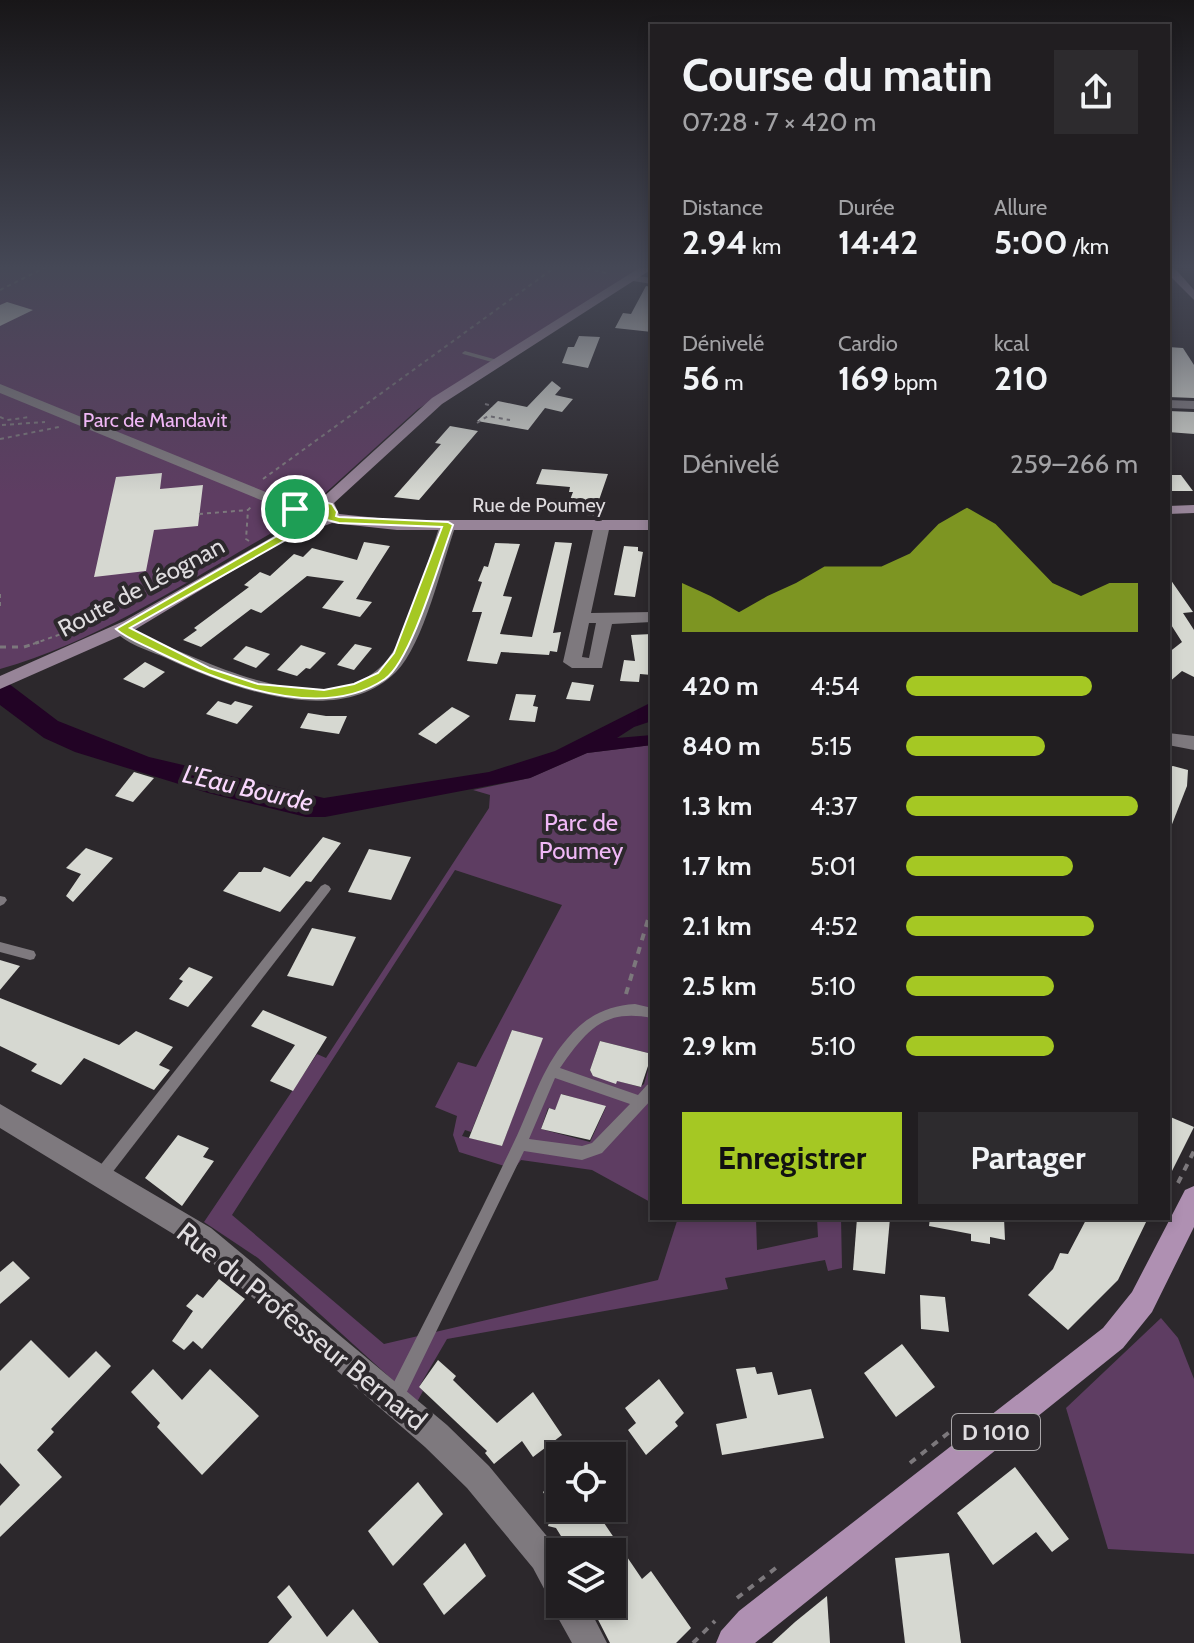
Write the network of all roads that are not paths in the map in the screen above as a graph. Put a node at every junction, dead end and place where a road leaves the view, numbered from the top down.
1 (531, 342) edge
2 (465, 353) dead end
3 (499, 362) junction
4 (0, 388) edge
5 (1170, 404) edge
6 (1194, 405) edge
7 (1194, 509) edge
8 (1170, 510) edge
9 (327, 511) junction
10 (298, 517) junction
11 (448, 525) junction
12 (602, 525) junction
13 (650, 525) edge
14 (582, 617) junction
15 (650, 617) edge
16 (605, 619) junction
17 (121, 629) junction
18 (7, 680) edge
19 (1170, 739) edge
20 (1194, 743) edge
21 (325, 889) dead end
22 (0, 947) edge
23 (30, 955) dead end
24 (650, 1013) edge
25 (551, 1071) junction
26 (650, 1091) edge
27 (641, 1102) junction
28 (0, 1115) edge
29 (520, 1144) junction
30 (100, 1177) junction
31 (1184, 1194) edge
32 (394, 1400) junction
33 (546, 1561) edge
34 (577, 1618) edge
35 (725, 1630) edge
36 (590, 1643) edge

1 - 3 street
2 - 3 lane
3 - 9 street
4 - 10 street
5 - 6 street
7 - 8 street
9 - 10 street
9 - 10 street
9 - 11 street, Rue de Poumey
10 - 17 street, Route de Léognan
11 - 12 street, Rue de Poumey
11 - 17 street
12 - 13 street, Rue de Poumey
12 - 14 street
14 - 16 street
14 - 16 street
15 - 16 street
17 - 18 street, Route de Léognan
19 - 20 street
21 - 30 lane
22 - 23 lane
24 - 25 lane
25 - 27 lane
25 - 29 lane
26 - 27 lane
27 - 29 lane
28 - 30 street, Rue du Professeur Bernard
29 - 32 lane
30 - 32 street, Rue du Professeur Bernard
31 - 35 main road, D 1010
32 - 33 street, Rue du Professeur Bernard
34 - 36 street

